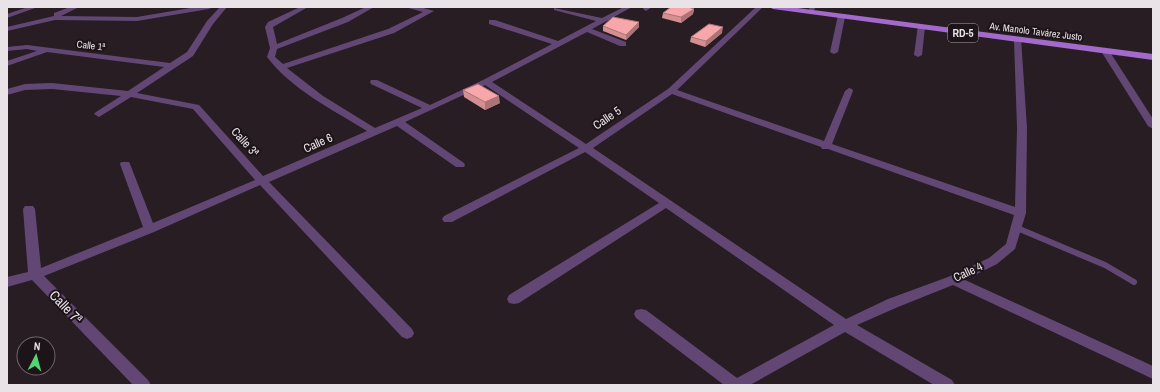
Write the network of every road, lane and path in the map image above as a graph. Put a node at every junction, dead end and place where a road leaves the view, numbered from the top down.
1 (35, 7) edge
2 (76, 7) edge
3 (209, 7) edge
4 (224, 7) edge
5 (305, 7) edge
6 (371, 7) edge
7 (408, 7) edge
8 (629, 7) edge
9 (760, 7) edge
10 (773, 7) edge
11 (794, 7) edge
12 (813, 8) edge
13 (556, 9) dead end
14 (7, 16) edge
15 (842, 17) junction
16 (45, 20) junction
17 (604, 21) junction
18 (492, 22) dead end
19 (921, 27) junction
20 (7, 29) edge
21 (588, 30) junction
22 (1018, 40) junction
23 (559, 44) junction
24 (623, 44) dead end
25 (274, 48) junction
26 (7, 49) edge
27 (48, 50) junction
28 (1106, 51) junction
29 (834, 52) dead end
30 (1153, 53) edge
31 (918, 55) dead end
32 (1153, 57) edge
33 (7, 64) edge
34 (173, 66) junction
35 (280, 68) junction
36 (374, 82) dead end
37 (486, 82) junction
38 (671, 91) junction
39 (848, 91) dead end
40 (8, 93) edge
41 (129, 94) junction
42 (430, 108) junction
43 (99, 114) dead end
44 (398, 122) junction
45 (1153, 126) edge
46 (375, 132) junction
47 (826, 147) junction
48 (586, 148) junction
49 (125, 164) dead end
50 (460, 165) dead end
51 (263, 182) junction
52 (667, 203) junction
53 (29, 209) dead end
54 (1020, 213) junction
55 (448, 219) dead end
56 (1017, 228) junction
57 (150, 230) junction
58 (35, 275) junction
59 (953, 280) junction
60 (7, 282) edge
61 (1134, 282) dead end
62 (514, 299) dead end
63 (640, 314) dead end
64 (845, 325) junction
65 (407, 333) dead end
66 (1153, 373) edge
67 (143, 385) edge
68 (736, 385) edge
69 (947, 385) edge

1 - 14 street
2 - 16 street
3 - 16 street
4 - 34 street
5 - 25 street
6 - 25 street
7 - 35 street
8 - 17 street, Calle 6
9 - 38 street, Calle 5
10 - 15 main road, Av. Manolo Tavárez Justo / RD-5
11 - 12 main road, Av. Manolo Tavárez Justo / RD-5
12 - 30 main road, Av. Manolo Tavárez Justo / RD-5
13 - 17 street
15 - 19 main road, Av. Manolo Tavárez Justo / RD-5
15 - 29 street
16 - 20 street
17 - 21 street, Calle 6
18 - 23 street
19 - 22 main road, Av. Manolo Tavárez Justo / RD-5
19 - 31 street
21 - 23 street, Calle 6
21 - 24 street
22 - 28 main road, Av. Manolo Tavárez Justo / RD-5
22 - 54 street, Calle 4
23 - 37 street, Calle 6
25 - 35 street
26 - 27 street, Calle 1ª
27 - 33 street
27 - 34 street, Calle 1ª
28 - 32 main road, Av. Manolo Tavárez Justo / RD-5
28 - 45 street
34 - 41 street
35 - 46 street
36 - 42 street
37 - 42 street, Calle 6
37 - 48 street
38 - 47 street
38 - 48 street, Calle 5
39 - 47 street
40 - 41 street, Calle 3ª
41 - 43 street
41 - 51 street, Calle 3ª
42 - 44 street, Calle 6
44 - 46 street, Calle 6
44 - 50 street
46 - 51 street, Calle 6
47 - 54 street
48 - 52 street
48 - 55 street, Calle 5
49 - 57 street
51 - 57 street, Calle 6
51 - 65 street, Calle 3ª
52 - 62 street
52 - 64 street
53 - 58 street
54 - 56 street, Calle 4
56 - 59 street, Calle 4
56 - 61 lane
57 - 58 street, Calle 6
58 - 60 street, Calle 6
58 - 67 street, Calle 7ª
59 - 64 street, Calle 4
59 - 66 street
63 - 68 street
64 - 68 street, Calle 4
64 - 69 street

